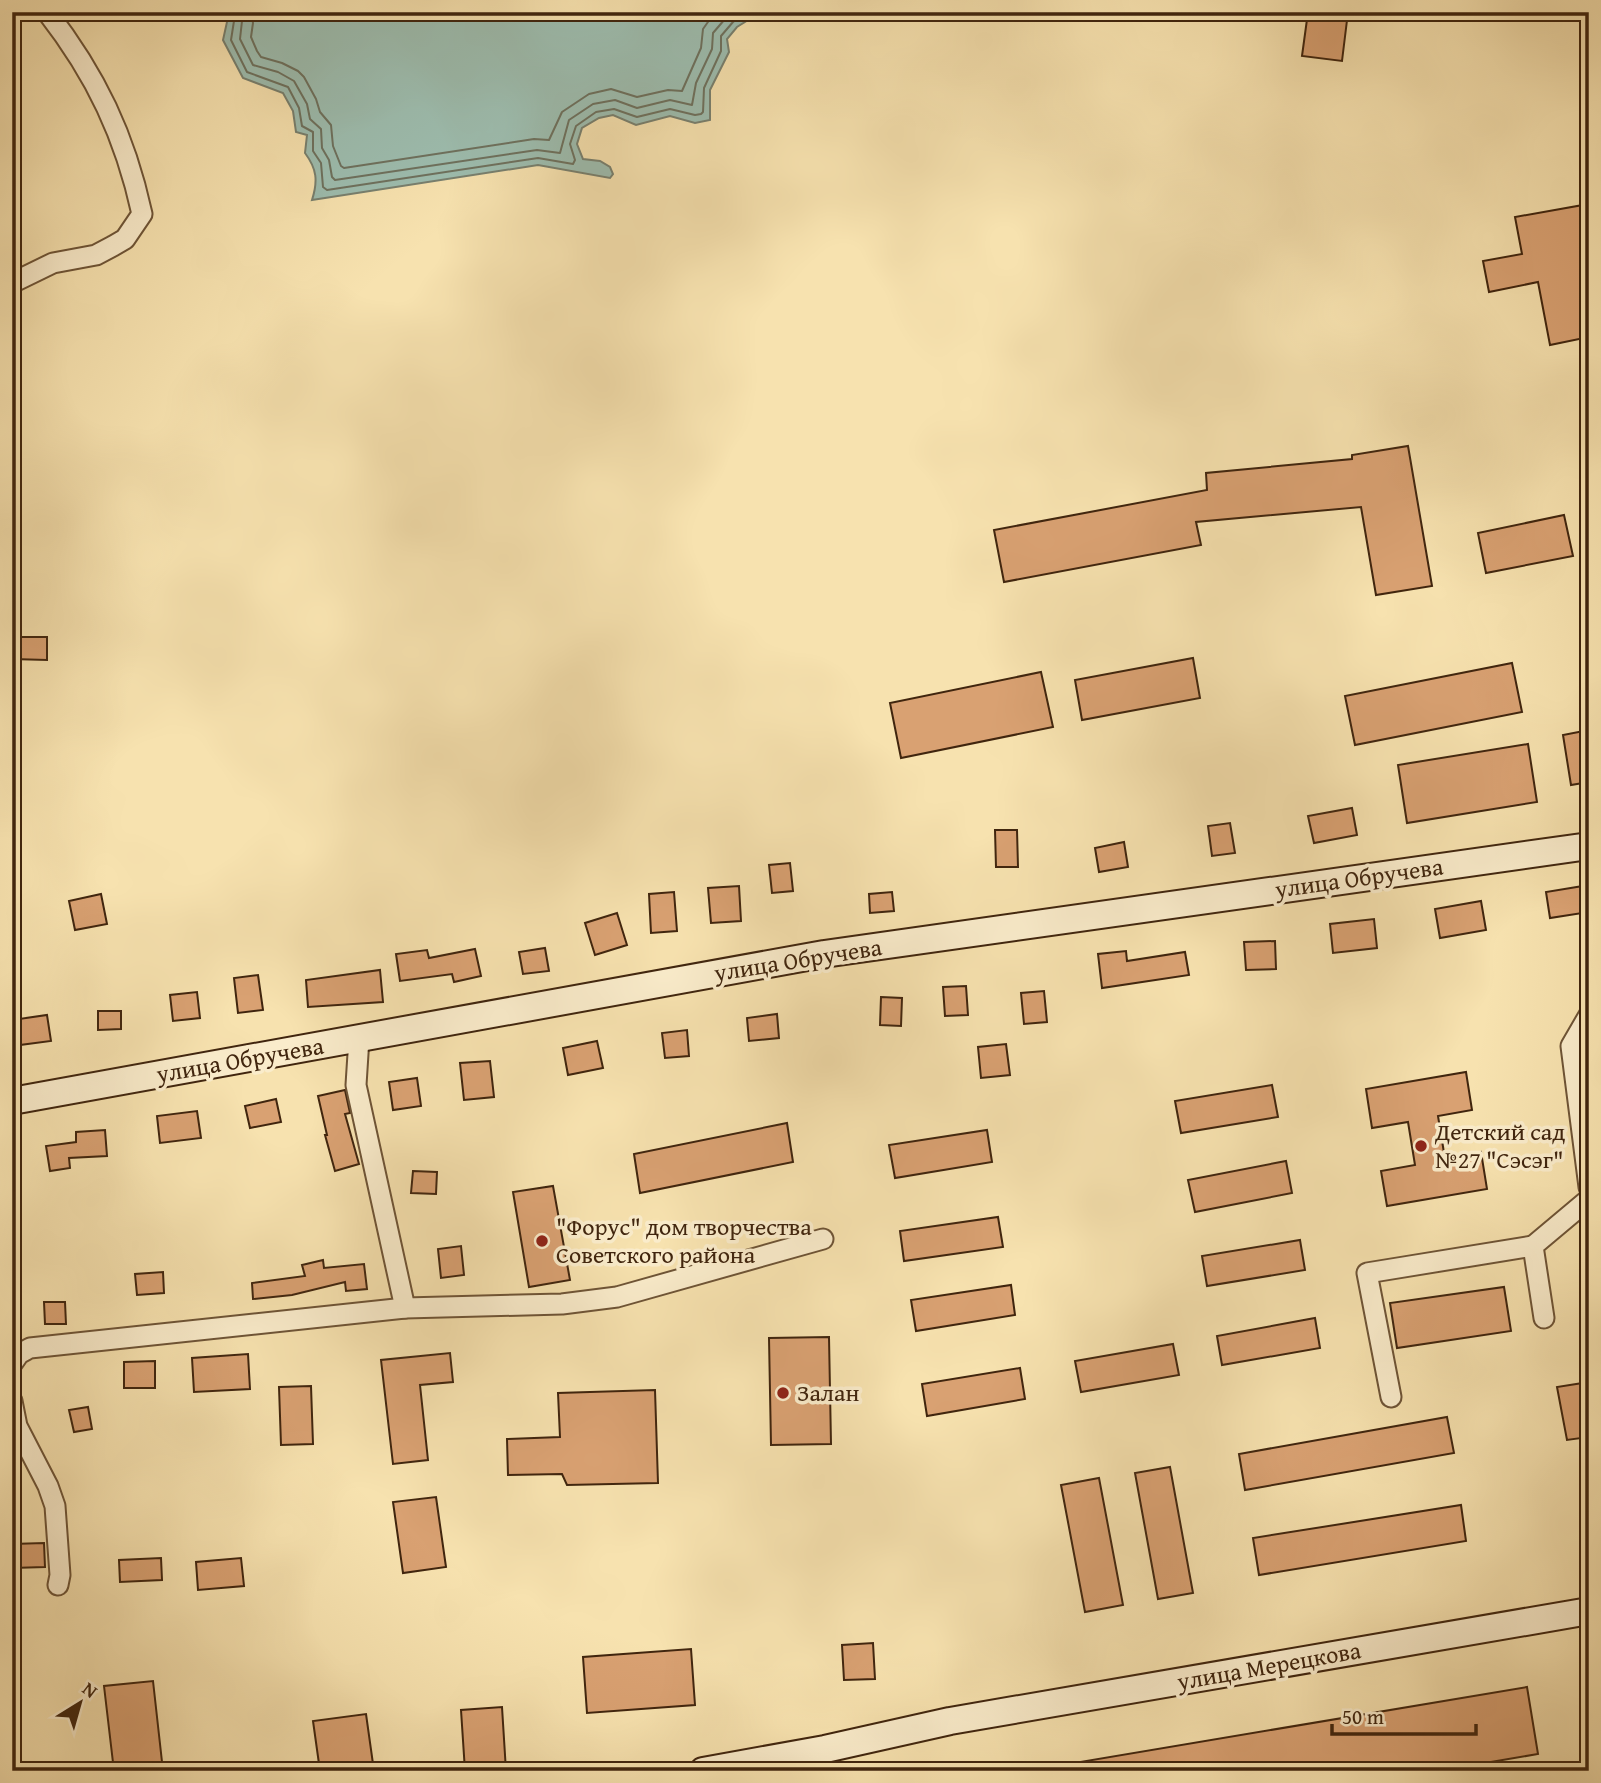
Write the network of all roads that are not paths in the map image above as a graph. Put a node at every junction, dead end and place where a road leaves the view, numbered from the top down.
1 (47, 12) edge
2 (12, 284) edge
3 (1589, 846) edge
4 (1588, 1016) edge
5 (359, 1038) junction
6 (12, 1101) edge
7 (1589, 1187) edge
8 (1589, 1199) edge
9 (823, 1239) dead end
10 (1533, 1246) junction
11 (405, 1308) junction
12 (1544, 1318) dead end
13 (12, 1364) edge
14 (1391, 1397) dead end
15 (12, 1401) edge
16 (58, 1586) dead end
17 (1589, 1611) edge
18 (703, 1771) edge

1 - 2 street
3 - 5 street, улица Обручева
4 - 7 street
5 - 6 street, улица Обручева
5 - 11 street
8 - 10 street
9 - 11 street
10 - 12 street
10 - 14 street
11 - 13 street
15 - 16 street
17 - 18 street, улица Мерецкова

